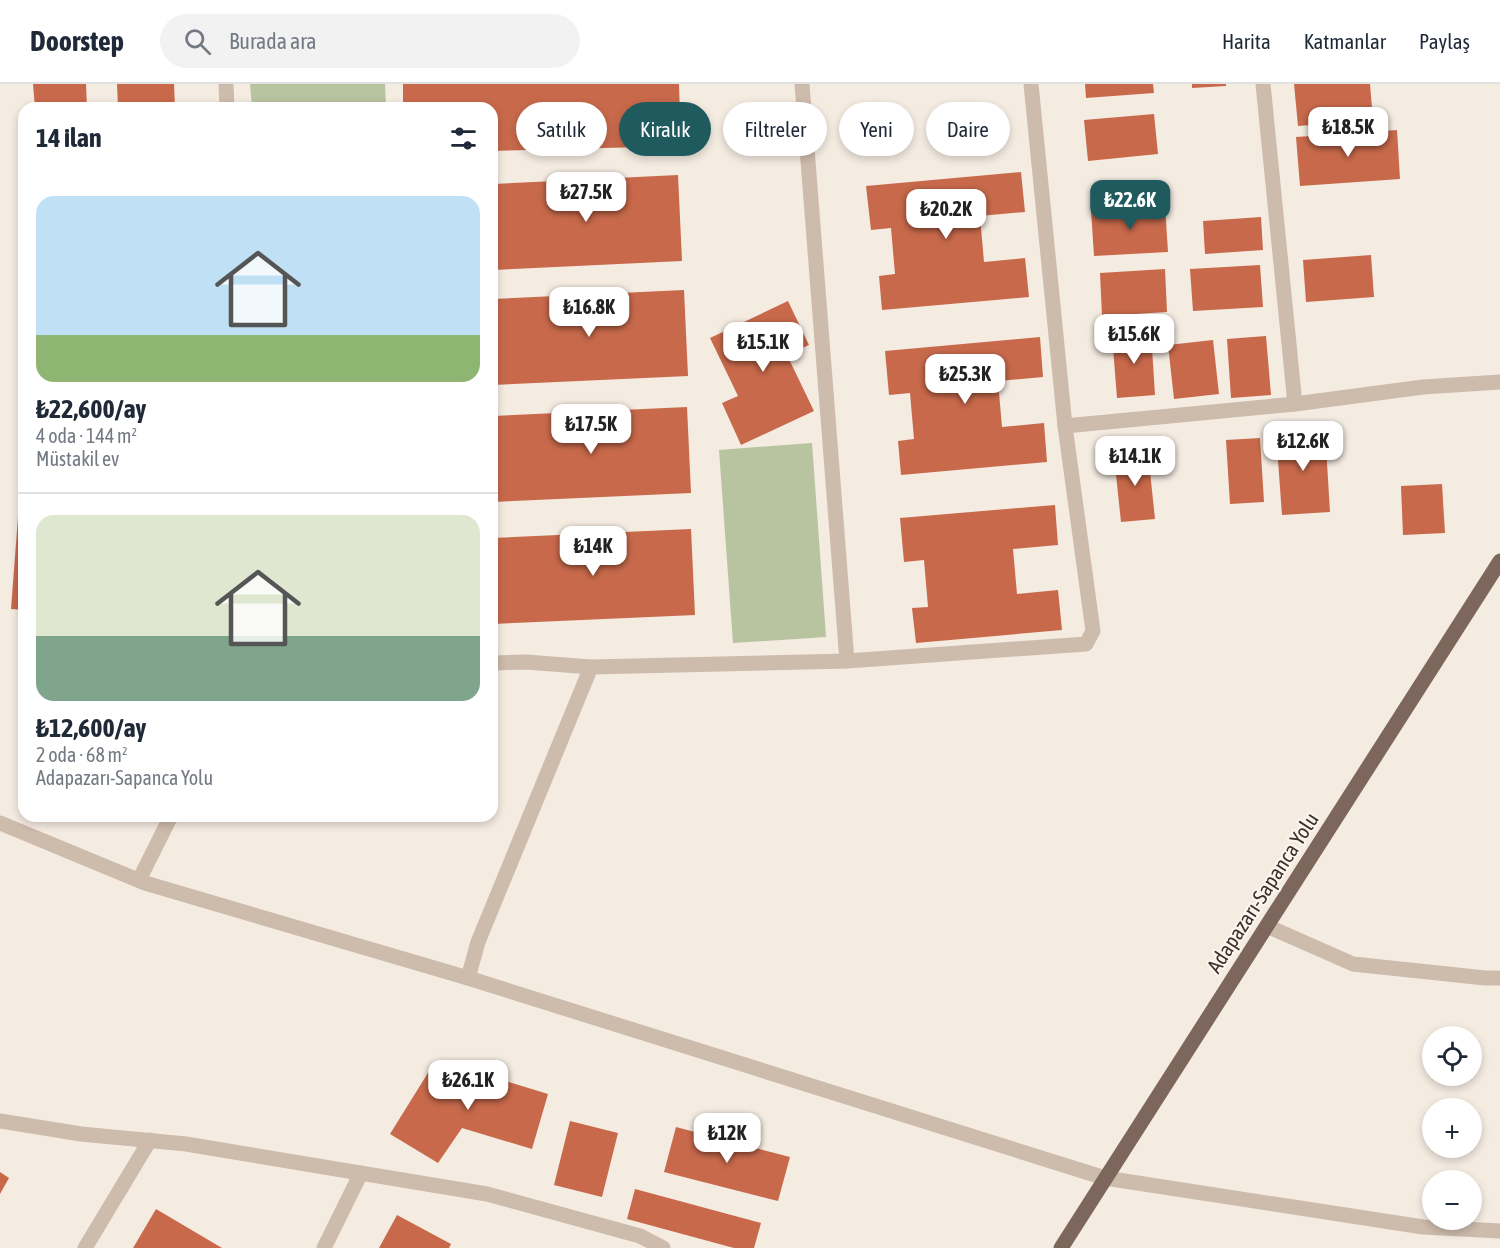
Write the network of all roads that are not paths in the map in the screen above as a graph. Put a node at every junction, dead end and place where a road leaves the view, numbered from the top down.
1 (226, 84) edge
2 (802, 84) edge
3 (1031, 84) edge
4 (1263, 84) edge
5 (227, 102) edge
6 (1500, 382) edge
7 (1294, 404) junction
8 (1065, 426) junction
9 (1500, 561) edge
10 (847, 661) junction
11 (498, 663) edge
12 (591, 667) junction
13 (168, 822) edge
14 (0, 824) edge
15 (139, 880) junction
16 (1266, 927) junction
17 (468, 978) junction
18 (1500, 978) edge
19 (0, 1121) edge
20 (150, 1140) junction
21 (361, 1173) junction
22 (1105, 1178) junction
23 (1500, 1231) edge
24 (85, 1248) edge
25 (324, 1248) edge
26 (663, 1248) edge
27 (1061, 1248) edge

1 - 5 street
2 - 10 street
3 - 8 street
4 - 7 street
6 - 7 street
7 - 8 street
8 - 10 street
9 - 16 main road, Adapazarı-Sapanca Yolu
10 - 12 street
11 - 12 street
12 - 17 street
13 - 15 street
14 - 15 street
15 - 17 street
16 - 18 street
16 - 22 main road, Adapazarı-Sapanca Yolu
17 - 22 street
19 - 20 street
20 - 21 street
20 - 24 street
21 - 25 street
21 - 26 street
22 - 23 street
22 - 27 main road, Adapazarı-Sapanca Yolu

